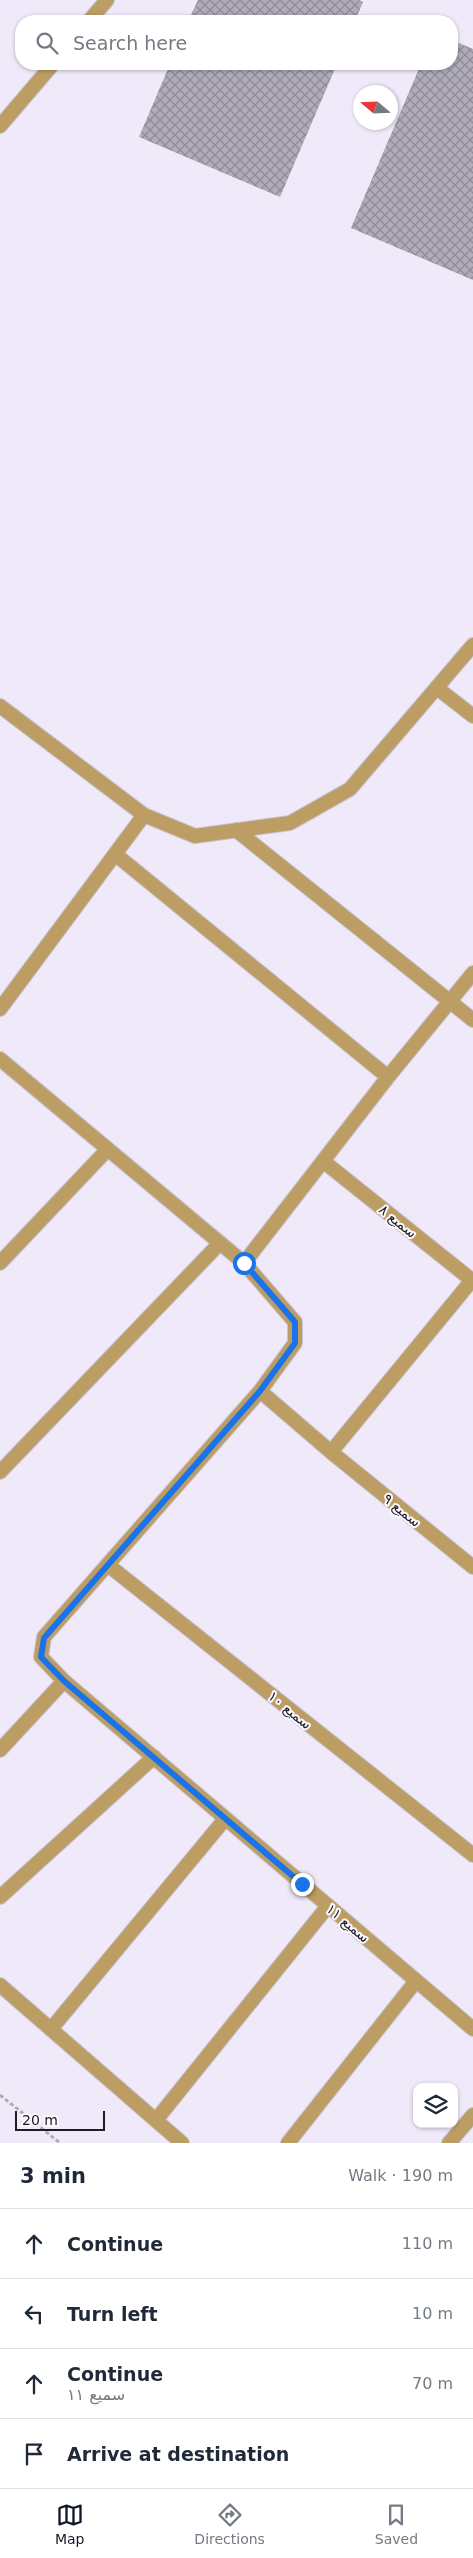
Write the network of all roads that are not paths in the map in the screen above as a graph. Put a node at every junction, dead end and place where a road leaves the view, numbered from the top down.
1 (107, 0) edge
2 (94, 15) edge
3 (48, 70) edge
4 (0, 126) edge
5 (473, 644) edge
6 (437, 688) junction
7 (0, 706) edge
8 (473, 716) edge
9 (144, 815) junction
10 (236, 830) junction
11 (115, 854) junction
12 (473, 973) edge
13 (449, 1002) junction
14 (0, 1009) edge
15 (473, 1020) edge
16 (0, 1059) edge
17 (388, 1077) junction
18 (108, 1149) junction
19 (323, 1161) junction
20 (220, 1243) junction
21 (0, 1263) edge
22 (244, 1263) junction
23 (473, 1280) edge
24 (260, 1391) junction
25 (331, 1452) junction
26 (0, 1472) edge
27 (108, 1565) junction
28 (473, 1567) edge
29 (64, 1681) junction
30 (0, 1750) edge
31 (154, 1757) junction
32 (225, 1819) junction
33 (473, 1855) edge
34 (0, 1897) edge
35 (328, 1906) junction
36 (416, 1981) junction
37 (0, 1985) edge
38 (51, 2029) junction
39 (473, 2029) edge
40 (473, 2115) edge
41 (156, 2120) junction
42 (182, 2143) edge
43 (288, 2143) edge
44 (450, 2143) edge

1 - 2 street
3 - 4 street
5 - 6 street
6 - 8 street
6 - 10 street
7 - 9 street
9 - 10 street
9 - 11 street
10 - 13 street
11 - 14 street
11 - 17 street
12 - 13 street
13 - 15 street
13 - 17 street
16 - 18 street
17 - 19 street
18 - 20 street
18 - 21 street
19 - 22 street
19 - 23 street, سمیع ۸
20 - 22 street
20 - 26 street
22 - 24 street
23 - 25 street
24 - 25 street, سمیع ۹
24 - 27 street
25 - 28 street, سمیع ۹
27 - 29 street, سمیع ۱۱
27 - 33 street, سمیع ۱۰
29 - 30 street
29 - 31 street, سمیع ۱۱
31 - 32 street, سمیع ۱۱
31 - 34 street
32 - 35 street, سمیع ۱۱
32 - 38 street
35 - 36 street, سمیع ۱۱
35 - 41 street
36 - 39 street, سمیع ۱۱
36 - 43 street
37 - 38 street
38 - 41 street
40 - 44 street
41 - 42 street

